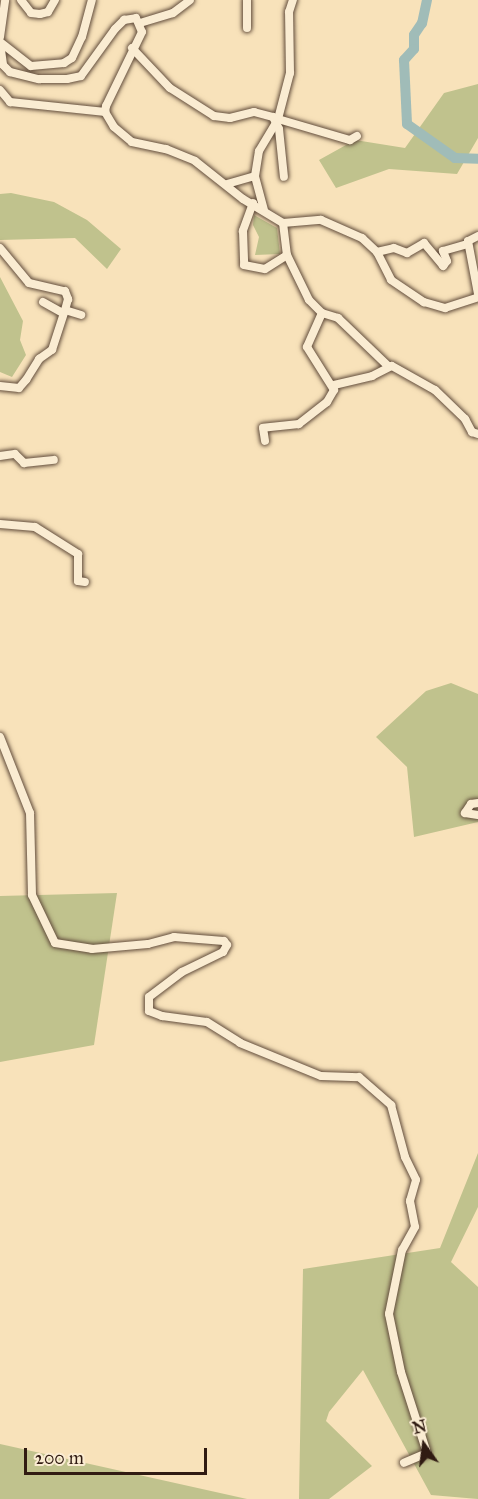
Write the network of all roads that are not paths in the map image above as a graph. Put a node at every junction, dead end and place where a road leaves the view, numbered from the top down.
1 (5, 0) edge
2 (55, 0) edge
3 (92, 0) edge
4 (190, 0) edge
5 (247, 0) edge
6 (293, 0) edge
7 (21, 1) edge
8 (140, 23) junction
9 (247, 28) dead end
10 (0, 41) edge
11 (132, 48) junction
12 (1, 55) edge
13 (0, 90) edge
14 (105, 112) junction
15 (277, 120) junction
16 (357, 136) dead end
17 (255, 176) junction
18 (284, 177) dead end
19 (227, 184) junction
20 (253, 203) junction
21 (264, 210) junction
22 (283, 223) junction
23 (478, 236) edge
24 (468, 244) junction
25 (0, 248) edge
26 (377, 252) junction
27 (287, 255) junction
28 (478, 296) edge
29 (43, 302) dead end
30 (64, 311) junction
31 (322, 313) junction
32 (81, 315) dead end
33 (388, 366) junction
34 (334, 385) junction
35 (0, 386) edge
36 (478, 434) edge
37 (264, 441) dead end
38 (0, 456) edge
39 (54, 460) dead end
40 (0, 524) edge
41 (85, 582) dead end
42 (0, 737) edge
43 (478, 803) edge
44 (478, 815) edge
45 (404, 1463) dead end

1 - 10 street
2 - 7 street
3 - 10 street
4 - 8 street
5 - 9 street
6 - 15 street
8 - 11 street
8 - 12 street
10 - 12 street
11 - 14 street
11 - 15 street
13 - 14 street
14 - 19 street
15 - 16 street
15 - 17 street
15 - 18 street
17 - 19 street
17 - 21 street
19 - 20 street
20 - 21 street
20 - 27 street
21 - 22 street
22 - 26 street
22 - 27 street
23 - 24 street
24 - 26 street
24 - 28 street
25 - 30 street
26 - 28 street
27 - 31 street
29 - 30 street
30 - 32 street
30 - 35 street
31 - 33 street
31 - 34 street
33 - 34 street
33 - 36 street
34 - 37 street
38 - 39 street
40 - 41 street
42 - 45 street
43 - 44 street

